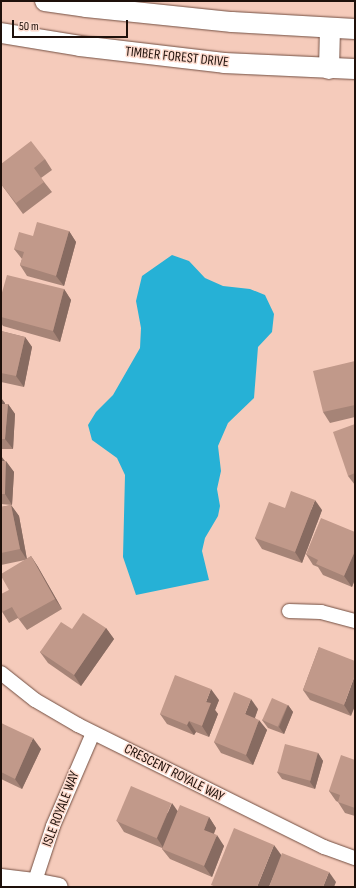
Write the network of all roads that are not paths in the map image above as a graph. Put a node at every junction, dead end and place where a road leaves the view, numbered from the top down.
1 (45, 1) edge
2 (330, 29) junction
3 (355, 29) edge
4 (1, 34) edge
5 (329, 69) junction
6 (355, 69) edge
7 (288, 611) dead end
8 (355, 621) edge
9 (1, 673) edge
10 (93, 732) junction
11 (355, 858) edge
12 (1, 878) edge
13 (34, 884) edge
14 (59, 887) edge

1 - 2 main road
2 - 3 main road
2 - 5 main road
4 - 5 main road, TIMBER FOREST DRIVE
5 - 6 main road, TIMBER FOREST DRIVE
7 - 8 street
9 - 10 street, CRESCENT ROYALE WAY
10 - 11 street, CRESCENT ROYALE WAY
10 - 13 street, ISLE ROYALE WAY
12 - 13 street
13 - 14 street

